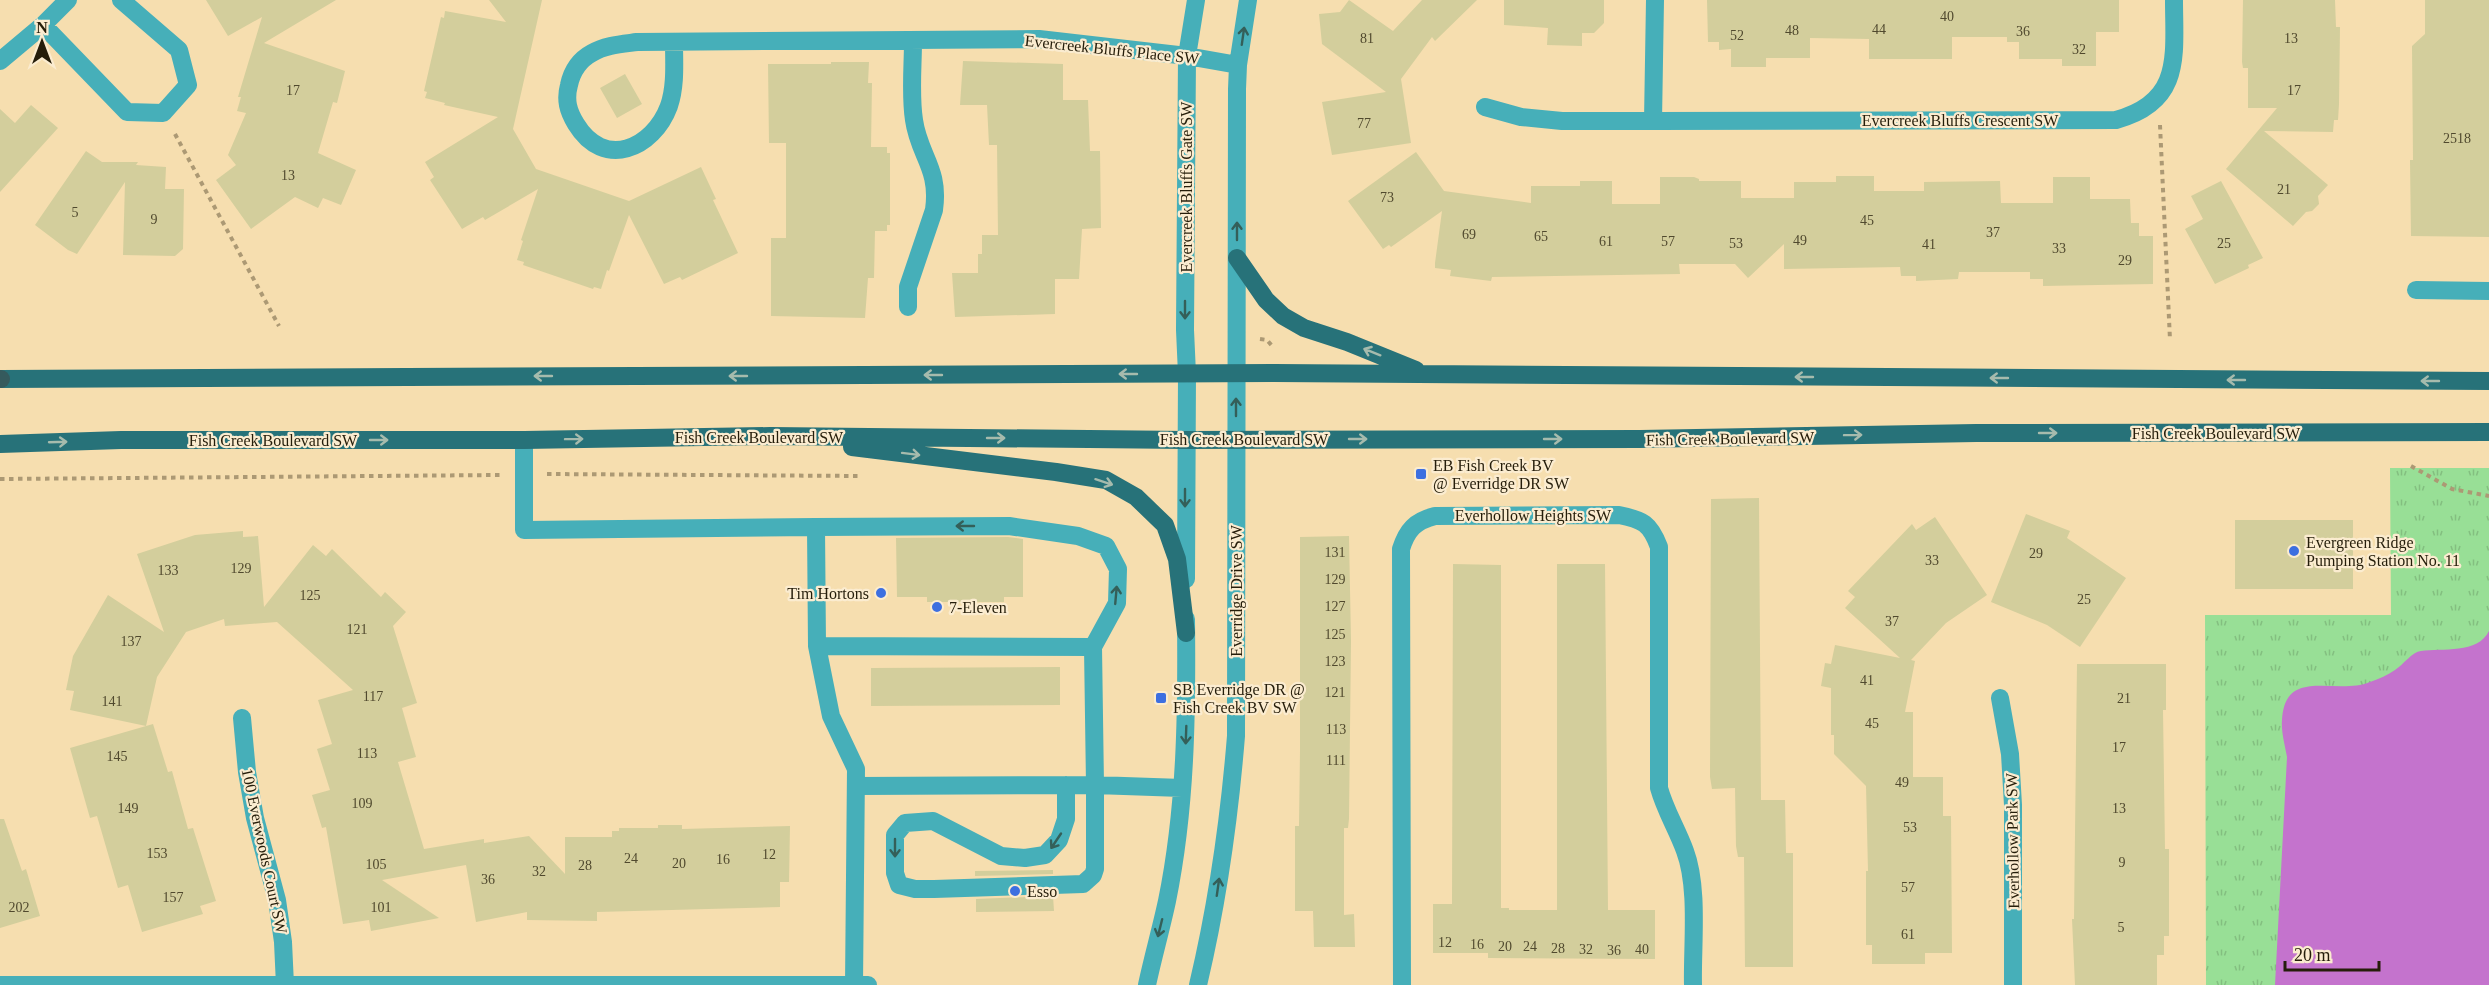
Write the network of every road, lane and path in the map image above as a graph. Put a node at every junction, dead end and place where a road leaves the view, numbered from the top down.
1 (68, 0) edge
2 (121, 0) edge
3 (1196, 0) edge
4 (1248, 0) edge
5 (1655, 0) edge
6 (2174, 0) edge
7 (43, 25) junction
8 (913, 40) junction
9 (674, 42) junction
10 (1187, 56) junction
11 (0, 61) edge
12 (1238, 65) junction
13 (2158, 96) junction
14 (1485, 107) dead end
15 (163, 113) junction
16 (1653, 121) junction
17 (1237, 258) junction
18 (2416, 290) dead end
19 (2489, 291) edge
20 (908, 307) dead end
21 (279, 326) dead end
22 (1267, 340) dead end
23 (2170, 340) dead end
24 (1275, 350) dead end
25 (1187, 374) junction
26 (1236, 374) junction
27 (1426, 375) junction
28 (0, 379) edge
29 (2489, 381) edge
30 (2489, 432) edge
31 (770, 436) junction
32 (524, 440) junction
33 (1186, 440) junction
34 (1236, 440) junction
35 (0, 444) edge
36 (2411, 466) dead end
37 (524, 475) junction
38 (865, 476) dead end
39 (0, 479) edge
40 (2489, 496) edge
41 (816, 527) junction
42 (1186, 633) junction
43 (817, 646) junction
44 (1093, 647) junction
45 (2000, 699) dead end
46 (242, 718) dead end
47 (1066, 785) junction
48 (1095, 785) junction
49 (856, 786) junction
50 (1182, 788) junction
51 (0, 984) edge
52 (285, 984) edge
53 (854, 984) edge
54 (868, 985) edge
55 (1147, 985) edge
56 (1198, 985) edge
57 (1402, 985) edge
58 (1693, 985) edge
59 (2013, 985) edge

1 - 7 street
2 - 15 street
3 - 10 street, Evercreek Bluffs Gate SW
12 -> 4 street
5 - 16 street
6 - 13 street, Evercreek Bluffs Crescent SW
7 - 11 street
7 - 15 street
8 - 9 street, Evercreek Bluffs Place SW
8 - 10 street, Evercreek Bluffs Place SW
8 - 20 street
9 - 9 street, Evercreek Bluffs Place SW
10 - 12 street, Evercreek Bluffs Place SW
10 -> 25 street, Evercreek Bluffs Gate SW
17 -> 12 street
13 - 16 street, Evercreek Bluffs Crescent SW
13 - 23 path
14 - 16 street, Evercreek Bluffs Crescent SW
15 - 21 path
17 - 26 street
27 -> 17 main road
18 - 19 street
22 - 24 path
25 - 26 main road
25 -> 28 main road
25 - 33 street
26 - 27 main road
34 -> 26 street, Everridge Drive SW
29 -> 27 main road
34 -> 30 main road, Fish Creek Boulevard SW
32 -> 31 main road, Fish Creek Boulevard SW
31 -> 33 main road, Fish Creek Boulevard SW
31 -> 42 main road
35 -> 32 main road, Fish Creek Boulevard SW
32 - 37 street
33 - 34 main road, Fish Creek Boulevard SW
33 -> 42 street
56 -> 34 street, Everridge Drive SW
36 - 40 path
37 - 38 path
37 - 39 path
37 - 41 street
41 - 43 street
44 -> 41 street
42 -> 50 street
43 - 44 street
43 - 49 street
44 - 48 street
45 - 59 street, Everhollow Park SW
46 - 52 street, 100 Everwoods Court SW
47 - 48 street
47 -> 48 street
47 - 49 street
48 - 50 street
49 - 53 street
50 -> 55 street
51 - 52 street
52 - 53 street
53 - 54 street
57 - 58 street, Everhollow Heights SW

